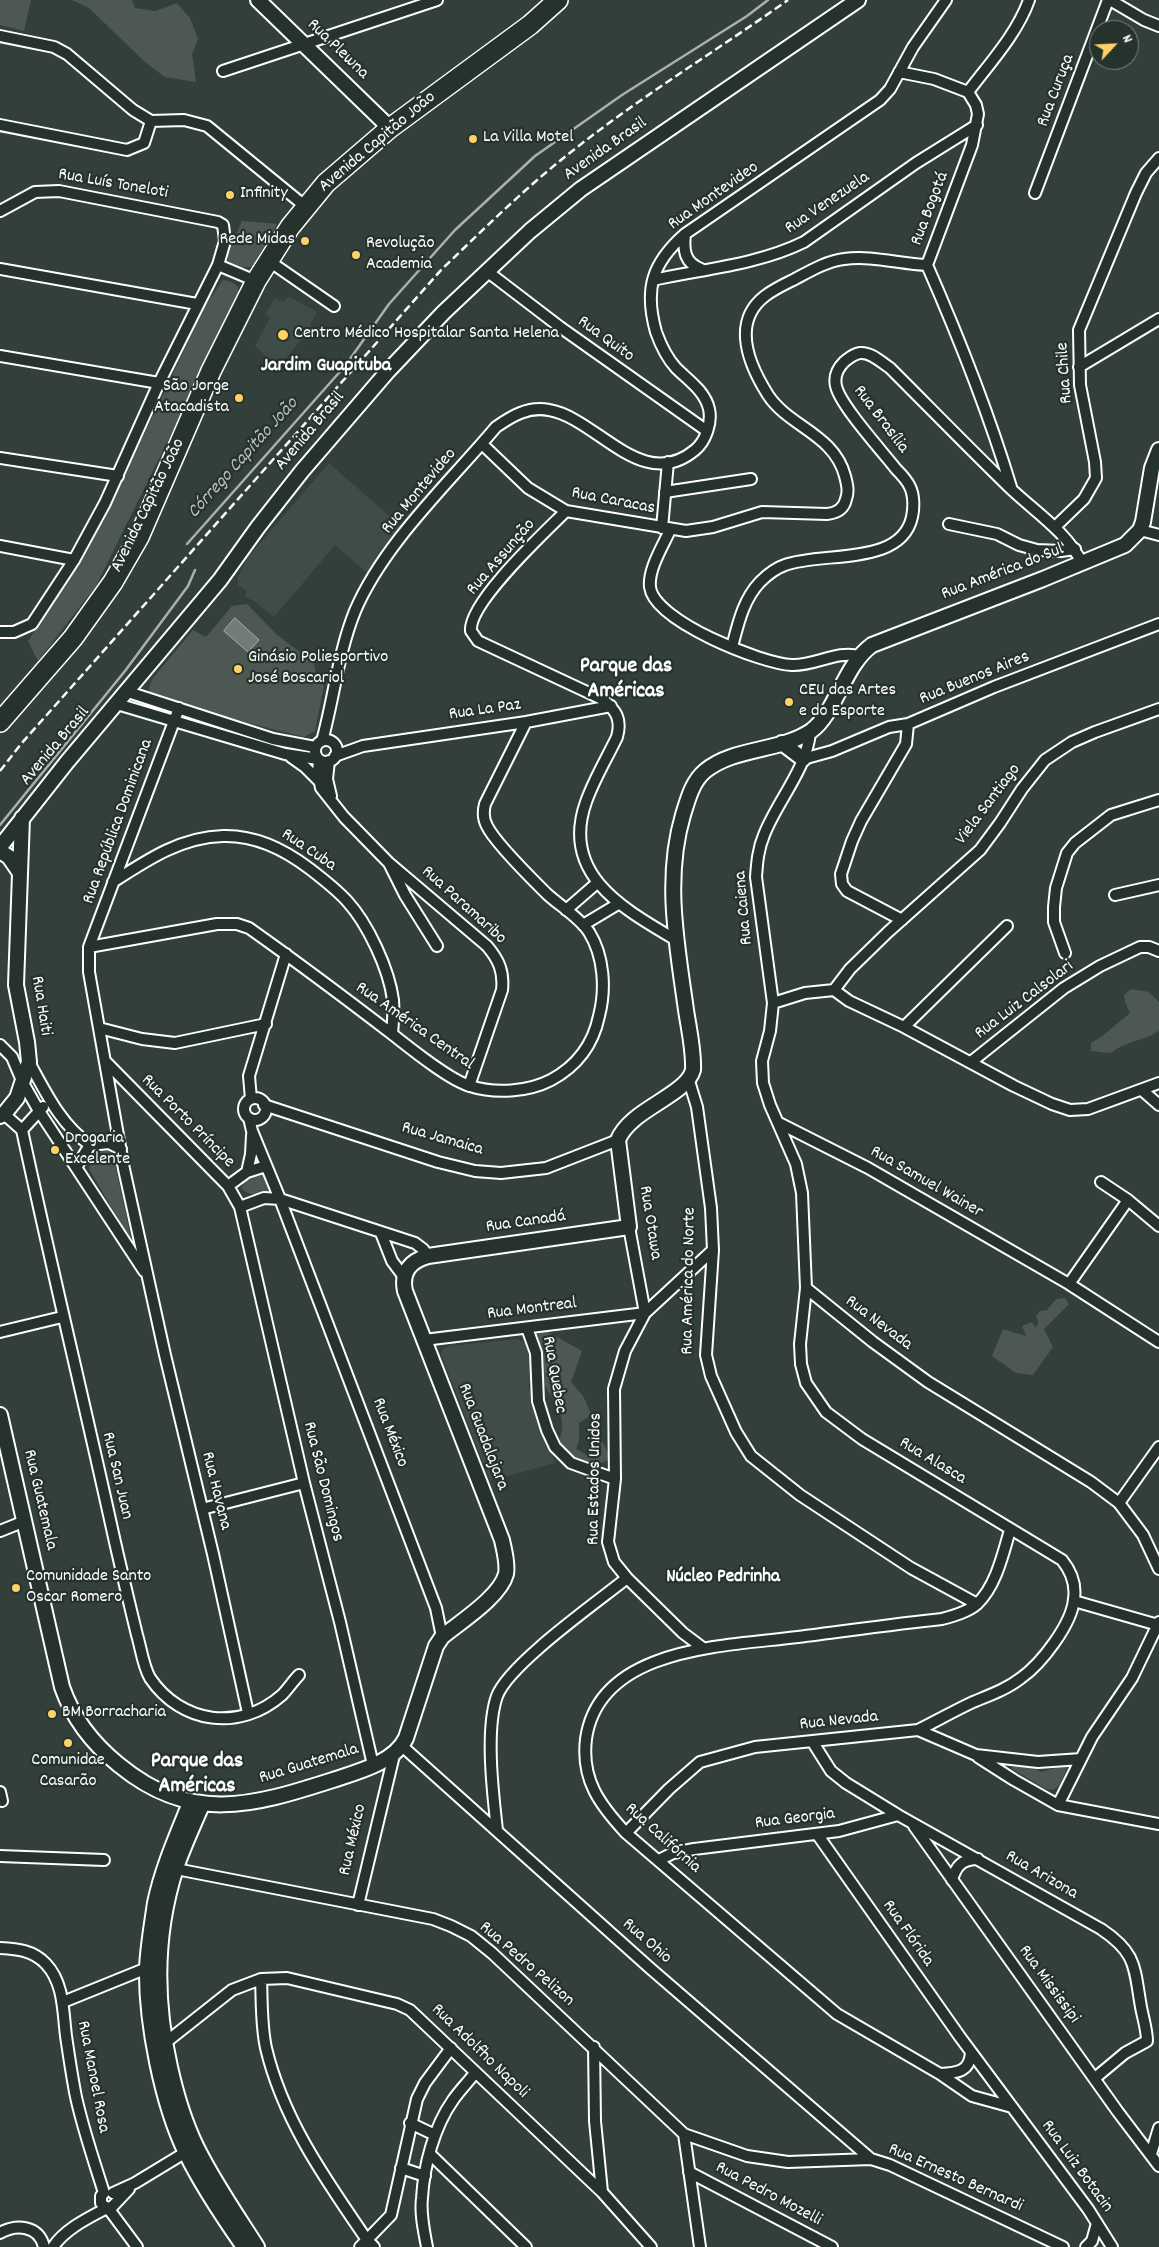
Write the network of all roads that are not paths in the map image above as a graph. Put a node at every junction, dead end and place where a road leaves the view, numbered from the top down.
1 (258, 0) edge
2 (437, 0) edge
3 (544, 0) edge
4 (558, 0) edge
5 (858, 0) edge
6 (946, 0) edge
7 (1029, 0) edge
8 (1109, 0) edge
9 (425, 2) edge
10 (1159, 26) edge
11 (0, 36) edge
12 (302, 43) junction
13 (502, 44) junction
14 (223, 70) dead end
15 (899, 72) junction
16 (968, 92) junction
17 (151, 121) junction
18 (0, 125) edge
19 (977, 125) junction
20 (390, 128) junction
21 (1159, 158) edge
22 (1036, 193) dead end
23 (306, 207) junction
24 (0, 211) edge
25 (685, 234) junction
26 (268, 261) junction
27 (218, 265) junction
28 (927, 265) junction
29 (0, 269) edge
30 (702, 269) junction
31 (488, 272) junction
32 (653, 280) junction
33 (256, 281) junction
34 (197, 304) junction
35 (334, 306) dead end
36 (1159, 319) edge
37 (0, 356) edge
38 (1079, 367) junction
39 (159, 383) junction
40 (707, 431) junction
41 (482, 444) junction
42 (1159, 450) edge
43 (0, 458) edge
44 (668, 462) junction
45 (118, 476) junction
46 (751, 479) dead end
47 (1011, 489) junction
48 (665, 492) junction
49 (566, 512) junction
50 (949, 524) dead end
51 (1055, 526) junction
52 (666, 529) junction
53 (1140, 530) junction
54 (1159, 535) edge
55 (0, 546) edge
56 (1075, 549) junction
57 (74, 560) junction
58 (1082, 563) junction
59 (1159, 624) edge
60 (0, 632) edge
61 (732, 647) junction
62 (859, 656) junction
63 (128, 692) junction
64 (117, 704) junction
65 (611, 706) junction
66 (179, 708) junction
67 (1159, 709) edge
68 (1148, 714) junction
69 (1159, 714) edge
70 (174, 721) junction
71 (0, 722) edge
72 (526, 722) junction
73 (908, 724) junction
74 (810, 732) junction
75 (788, 741) junction
76 (326, 743) junction
77 (363, 746) junction
78 (286, 754) junction
79 (325, 759) junction
80 (803, 759) junction
81 (319, 781) junction
82 (1159, 800) edge
83 (334, 804) junction
84 (22, 818) junction
85 (0, 849) edge
86 (388, 862) junction
87 (20, 873) junction
88 (113, 882) junction
89 (597, 883) junction
90 (1159, 885) edge
91 (1115, 895) dead end
92 (618, 904) junction
93 (566, 910) junction
94 (902, 920) junction
95 (583, 925) junction
96 (1007, 926) dead end
97 (676, 940) junction
98 (437, 946) dead end
99 (89, 947) junction
100 (1159, 951) edge
101 (1065, 953) dead end
102 (286, 954) junction
103 (834, 990) junction
104 (773, 1003) junction
105 (266, 1024) junction
106 (904, 1027) junction
107 (99, 1028) junction
108 (392, 1034) junction
109 (0, 1045) edge
110 (29, 1062) junction
111 (106, 1062) junction
112 (971, 1062) junction
113 (688, 1081) junction
114 (23, 1083) junction
115 (1159, 1083) edge
116 (469, 1086) junction
117 (1143, 1091) junction
118 (251, 1099) junction
119 (50, 1101) junction
120 (264, 1104) junction
121 (1159, 1105) edge
122 (282, 1110) junction
123 (39, 1111) junction
124 (2, 1115) edge
125 (262, 1117) junction
126 (249, 1118) junction
127 (779, 1123) junction
128 (22, 1130) junction
129 (252, 1131) junction
130 (119, 1132) junction
131 (618, 1140) junction
132 (109, 1143) junction
133 (257, 1143) junction
134 (90, 1144) junction
135 (121, 1149) junction
136 (77, 1166) junction
137 (266, 1166) junction
138 (248, 1172) junction
139 (1101, 1182) dead end
140 (228, 1186) junction
141 (280, 1199) junction
142 (1128, 1200) junction
143 (240, 1207) junction
144 (1159, 1226) edge
145 (629, 1227) junction
146 (382, 1233) junction
147 (713, 1250) junction
148 (428, 1256) junction
149 (148, 1276) junction
150 (404, 1277) junction
151 (1069, 1284) junction
152 (806, 1288) junction
153 (645, 1313) junction
154 (62, 1317) junction
155 (527, 1328) junction
156 (0, 1332) edge
157 (424, 1340) junction
158 (1159, 1342) edge
159 (0, 1415) edge
160 (1159, 1447) edge
161 (615, 1479) junction
162 (304, 1483) junction
163 (1119, 1503) junction
164 (202, 1509) junction
165 (25, 1521) junction
166 (1010, 1530) junction
167 (0, 1531) edge
168 (1159, 1569) edge
169 (627, 1578) junction
170 (1074, 1600) junction
171 (977, 1604) junction
172 (1158, 1623) edge
173 (442, 1637) junction
174 (703, 1648) junction
175 (299, 1675) dead end
176 (248, 1713) junction
177 (918, 1730) junction
178 (812, 1741) junction
179 (401, 1746) junction
180 (976, 1755) junction
181 (1080, 1759) junction
182 (373, 1765) junction
183 (196, 1804) junction
184 (1058, 1805) junction
185 (898, 1815) junction
186 (912, 1823) junction
187 (1159, 1824) edge
188 (497, 1830) junction
189 (626, 1833) junction
190 (817, 1834) junction
191 (694, 1849) junction
192 (0, 1856) edge
193 (978, 1859) junction
194 (104, 1860) dead end
195 (659, 1860) junction
196 (171, 1868) junction
197 (670, 1869) junction
198 (952, 1880) junction
199 (358, 1905) junction
200 (0, 1948) edge
201 (147, 1968) junction
202 (261, 1979) junction
203 (63, 2002) junction
204 (165, 2043) junction
205 (594, 2047) junction
206 (451, 2048) junction
207 (971, 2052) junction
208 (475, 2073) junction
209 (940, 2074) junction
210 (1095, 2078) junction
211 (1012, 2107) junction
212 (410, 2123) junction
213 (1159, 2128) edge
214 (684, 2134) junction
215 (435, 2136) junction
216 (191, 2149) junction
217 (430, 2154) junction
218 (1151, 2154) junction
219 (871, 2159) junction
220 (1159, 2166) edge
221 (401, 2168) junction
222 (689, 2172) junction
223 (425, 2176) junction
224 (602, 2192) junction
225 (110, 2200) junction
226 (1097, 2223) junction
227 (0, 2233) edge
228 (38, 2235) junction
229 (55, 2244) edge
230 (367, 2245) edge
231 (44, 2247) edge
232 (137, 2247) edge
233 (244, 2247) edge
234 (257, 2247) edge
235 (427, 2247) edge
236 (526, 2247) edge
237 (651, 2247) edge
238 (700, 2247) edge
239 (832, 2247) edge
240 (1063, 2247) edge
241 (1086, 2247) edge
242 (1112, 2247) edge

1 - 12 main road, Rua Plewna
2 - 9 street
3 - 13 highway, Avenida Capitão João
4 - 13 highway, Avenida Capitão João
5 - 31 main road, Avenida Brasil
6 - 15 street, Rua Montevideo
7 - 16 street
8 - 10 street
8 - 22 street, Rua Curuça
9 - 12 street
11 - 17 street
12 - 14 street
12 - 20 main road, Rua Plewna
13 - 20 highway, Avenida Capitão João
15 - 16 street
15 - 25 street, Rua Montevideo
16 - 19 street, Rua Bogotá
17 - 18 street
17 - 23 street
19 - 28 street, Rua Bogotá
19 - 30 street, Rua Venezuela
20 - 23 highway, Avenida Capitão João
21 - 38 street, Rua Chile
23 - 26 highway, Avenida Capitão João
24 - 27 street, Rua Luís Toneloti
25 - 30 street
25 - 32 street, Rua Montevideo
26 - 33 highway, Avenida Capitão João
26 - 35 street
27 - 33 street
27 - 34 street
28 - 47 street, Rua Bogotá
28 - 52 street, Rua Caracas
29 - 34 street
30 - 32 street, Rua Venezuela
31 - 40 street, Rua Quito
31 - 63 main road, Avenida Brasil
32 - 40 street, Rua Montevideo
33 - 71 highway, Avenida Capitão João
34 - 39 street
36 - 38 street
37 - 39 street
38 - 51 street, Rua Chile
39 - 45 street
40 - 44 street, Rua Montevideo
41 - 44 street, Rua Montevideo
41 - 49 street, Rua Caracas
41 - 76 street, Rua Montevideo
42 - 53 main road
43 - 45 street
44 - 48 street
45 - 57 street
46 - 48 street
47 - 51 street, Rua Brasília
47 - 61 street, Rua Brasília
48 - 52 street
49 - 52 street, Rua Caracas
49 - 65 street, Rua Assunção
50 - 56 street
51 - 56 street, Rua Brasília
52 - 61 street
53 - 54 street
53 - 58 main road, Rua América do Sul
55 - 57 street
56 - 58 street, Rua Brasília
57 - 60 street
58 - 62 main road, Rua América do Sul
59 - 73 street, Rua Buenos Aires
61 - 62 street
62 - 74 main road
63 - 64 main road, Avenida Brasil
63 - 66 street, Rua La Paz
64 - 70 street, Rua La Paz
64 - 84 main road, Avenida Brasil
65 - 72 street, Rua La Paz
65 - 89 street
66 - 70 street, Rua República Dominicana
66 - 76 street, Rua La Paz
67 - 68 street, Viela Santiago
68 - 69 street, Viela Santiago
68 - 94 street, Viela Santiago
70 - 78 street, Rua La Paz
70 - 88 street, Rua República Dominicana
72 - 77 street, Rua La Paz
72 - 93 street, Rua América Central
73 - 80 street, Rua Buenos Aires
73 - 94 street
74 - 75 main road
74 - 80 street, Rua Caiena
75 - 80 main road
75 - 97 main road
76 - 77 street, Rua La Paz
76 - 79 street
76 - 79 street
77 - 79 street, Rua La Paz
78 - 79 street, Rua La Paz
78 - 81 street, Rua Paramaribo
79 - 81 street
79 - 83 street, Rua Paramaribo
80 - 104 street, Rua Caiena
81 - 83 street, Rua Paramaribo
82 - 101 street
83 - 86 street, Rua Paramaribo
84 - 85 main road, Avenida Brasil
84 - 87 main road, Rua Haiti
85 - 87 main road
86 - 98 street
86 - 116 street, Rua Paramaribo
87 - 110 main road, Rua Haiti
88 - 99 street, Rua República Dominicana
88 - 108 street, Rua Cuba
89 - 92 street
89 - 93 street
90 - 91 street
92 - 95 street
92 - 97 street
93 - 95 street, Rua América Central
94 - 103 street, Viela Santiago
95 - 116 street, Rua América Central
96 - 106 street
97 - 113 main road
99 - 102 street, Rua América Central
99 - 107 street
100 - 112 street, Rua Luiz Calsolari
102 - 105 street
102 - 108 street, Rua América Central
103 - 104 street
103 - 106 street
104 - 127 street
105 - 107 street
105 - 118 street
106 - 112 street
107 - 111 street
108 - 116 street, Rua América Central
109 - 114 street, Rua Havana
110 - 114 main road, Rua Haiti
110 - 119 street
111 - 130 street
111 - 140 street, Rua Porto Príncipe
112 - 117 street
113 - 131 main road, Rua Jamaica
113 - 147 street, Rua América do Norte
114 - 123 street, Rua Havana
114 - 124 main road, Rua Haiti
115 - 117 street
117 - 121 street
118 - 120 street
118 - 126 street
119 - 123 street
119 - 134 street
120 - 122 street, Rua Jamaica
120 - 125 street
122 - 125 street
122 - 131 street, Rua Jamaica
123 - 128 street
123 - 136 street, Rua Havana
124 - 128 street
125 - 126 street
125 - 133 street, Rua México
126 - 129 street, Rua México
127 - 151 street, Rua Samuel Wainer
127 - 152 street, Rua Alasca
128 - 154 street, Rua San Juan
129 - 133 street, Rua México
129 - 138 street
130 - 132 street
130 - 135 street
131 - 145 main road, Rua Otawa
132 - 134 street
132 - 135 street
133 - 137 street, Rua México
134 - 136 street
135 - 149 street, Rua Havana
136 - 149 street, Rua Havana
137 - 138 street
137 - 141 street, Rua México
138 - 140 street
139 - 142 street
140 - 143 street, Rua Porto Príncipe
141 - 143 street
141 - 146 street
141 - 173 street, Rua México
142 - 144 street
142 - 151 street
143 - 162 street, Rua São Domingos
145 - 148 main road, Rua Canadá
145 - 153 street, Rua Otawa
146 - 148 street
146 - 150 street, Rua Guadalajara
147 - 153 street, Rua Estados Unidos
147 - 171 street, Rua América do Norte
148 - 150 main road, Rua Canadá
149 - 164 street, Rua Havana
150 - 157 main road, Rua Guadalajara
151 - 158 street, Rua Samuel Wainer
152 - 163 street, Rua Nevada
152 - 166 street, Rua Alasca
153 - 155 street, Rua Montreal
153 - 161 street, Rua Estados Unidos
154 - 156 street
154 - 176 street, Rua San Juan
155 - 157 street, Rua Montreal
155 - 161 street, Rua Quebec
157 - 173 main road, Rua Guadalajara
159 - 165 main road, Rua Guatemala
160 - 163 street
161 - 169 street, Rua Estados Unidos
162 - 164 street
162 - 182 street, Rua São Domingos
163 - 168 street, Rua Nevada
164 - 176 street, Rua Havana
165 - 167 street
165 - 183 main road, Rua Guatemala
166 - 170 street, Rua Alasca
166 - 171 street
169 - 174 street, Rua Estados Unidos
169 - 188 street
170 - 172 street
170 - 177 street, Rua Alasca
171 - 174 street, Rua Califórnia
172 - 181 street
173 - 179 main road, Rua México
174 - 189 street, Rua Califórnia
175 - 176 street, Rua San Juan
177 - 178 street, Rua Nevada
177 - 180 street, Rua Nevada
178 - 185 street, Rua Arizona
178 - 189 street, Rua Nevada
179 - 182 main road, Rua Guatemala
179 - 188 street, Rua Ohio
179 - 199 street, Rua México
180 - 181 street, Rua Nevada
180 - 184 street
181 - 184 street
182 - 183 main road, Rua Guatemala
183 - 196 main road
184 - 187 street
185 - 186 street, Rua Arizona
185 - 190 street, Rua Georgia
186 - 193 street, Rua Arizona
186 - 198 street, Rua Mississipi
188 - 219 street, Rua Ohio
189 - 195 street, Rua Califórnia
190 - 191 street, Rua Georgia
190 - 207 street, Rua Flórida
191 - 195 street, Rua Georgia
191 - 197 street, Rua Georgia
192 - 194 street
193 - 198 street
193 - 210 street, Rua Arizona
195 - 197 street, Rua Califórnia
196 - 199 street, Rua Pedro Pelizon
196 - 201 main road
196 - 204 main road
197 - 209 street, Rua Califórnia
198 - 210 street, Rua Mississipi
199 - 205 street, Rua Pedro Pelizon
200 - 203 street, Rua Manoel Rosa
201 - 203 street
201 - 216 main road
202 - 204 street, Rua Adolfho Napoli
202 - 206 street, Rua Adolfho Napoli
202 - 230 street
203 - 225 street, Rua Manoel Rosa
204 - 216 main road
205 - 214 street, Rua Pedro Pelizon
205 - 224 street
206 - 208 street, Rua Adolfho Napoli
206 - 212 street
207 - 209 street
207 - 211 street, Rua Flórida
208 - 215 street
208 - 224 street, Rua Adolfho Napoli
209 - 211 street, Rua Califórnia
210 - 218 street, Rua Mississipi
211 - 226 street, Rua Luiz Botacin
212 - 215 street
212 - 221 street
213 - 218 street
214 - 219 street, Rua Ernesto Bernardi
214 - 222 street
215 - 217 street
216 - 225 street
216 - 233 main road
216 - 234 main road
217 - 223 street
217 - 236 street
218 - 220 street, Rua Mississipi
219 - 240 street, Rua Ernesto Bernardi
221 - 223 street
221 - 230 street
222 - 238 street
222 - 239 street, Rua Pedro Mozelli
223 - 235 street
224 - 237 street, Rua Adolfho Napoli
225 - 229 street
225 - 232 street, Rua Manoel Rosa
226 - 241 street
226 - 242 street, Rua Luiz Botacin
227 - 228 street
228 - 229 street
228 - 231 street

